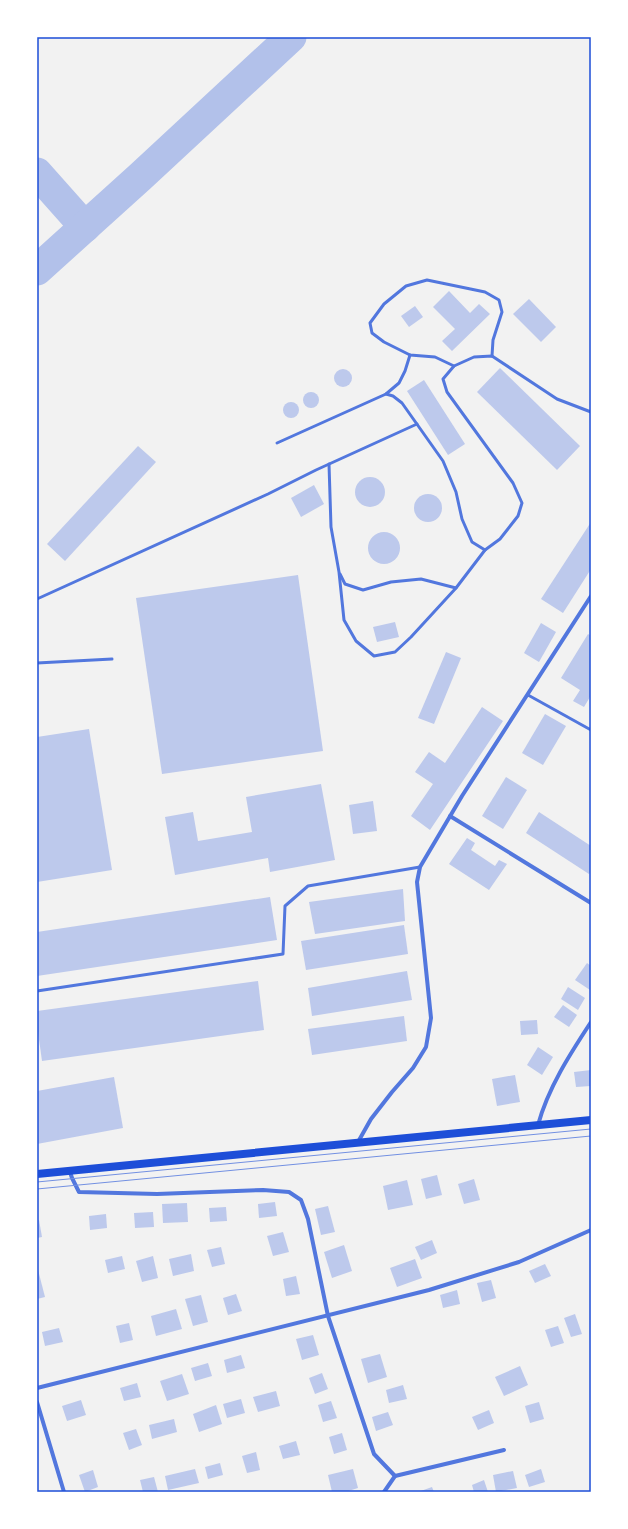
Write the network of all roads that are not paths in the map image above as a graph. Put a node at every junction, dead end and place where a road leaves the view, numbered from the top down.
1 (410, 355) junction
2 (492, 356) junction
3 (454, 366) junction
4 (386, 394) junction
5 (591, 412) edge
6 (417, 424) junction
7 (277, 443) dead end
8 (329, 464) junction
9 (486, 550) junction
10 (339, 572) junction
11 (456, 588) junction
12 (591, 596) edge
13 (37, 599) edge
14 (112, 659) dead end
15 (37, 663) edge
16 (528, 695) junction
17 (591, 730) edge
18 (450, 816) junction
19 (420, 868) junction
20 (591, 903) edge
21 (37, 990) edge
22 (591, 1022) edge
23 (591, 1120) edge
24 (538, 1125) junction
25 (357, 1144) junction
26 (70, 1172) junction
27 (37, 1174) edge
28 (591, 1230) edge
29 (328, 1316) junction
30 (37, 1388) edge
31 (37, 1402) edge
32 (504, 1450) dead end
33 (395, 1476) junction
34 (64, 1492) edge
35 (384, 1492) edge

1 - 2 lane
1 - 3 lane
1 - 4 lane
2 - 3 lane
2 - 5 lane
3 - 9 lane
4 - 6 lane
4 - 7 lane
6 - 8 lane
6 - 9 lane
8 - 10 lane
8 - 13 lane
9 - 11 lane
10 - 11 lane
10 - 11 lane
12 - 16 street
14 - 15 lane
16 - 17 lane
16 - 18 street
18 - 19 street
18 - 20 street
19 - 21 lane
19 - 25 street
22 - 24 street
23 - 24 main road
24 - 25 main road
25 - 26 main road
26 - 27 main road
26 - 29 street
28 - 29 street
29 - 30 street
29 - 33 street
31 - 34 street
32 - 33 street
33 - 35 street

